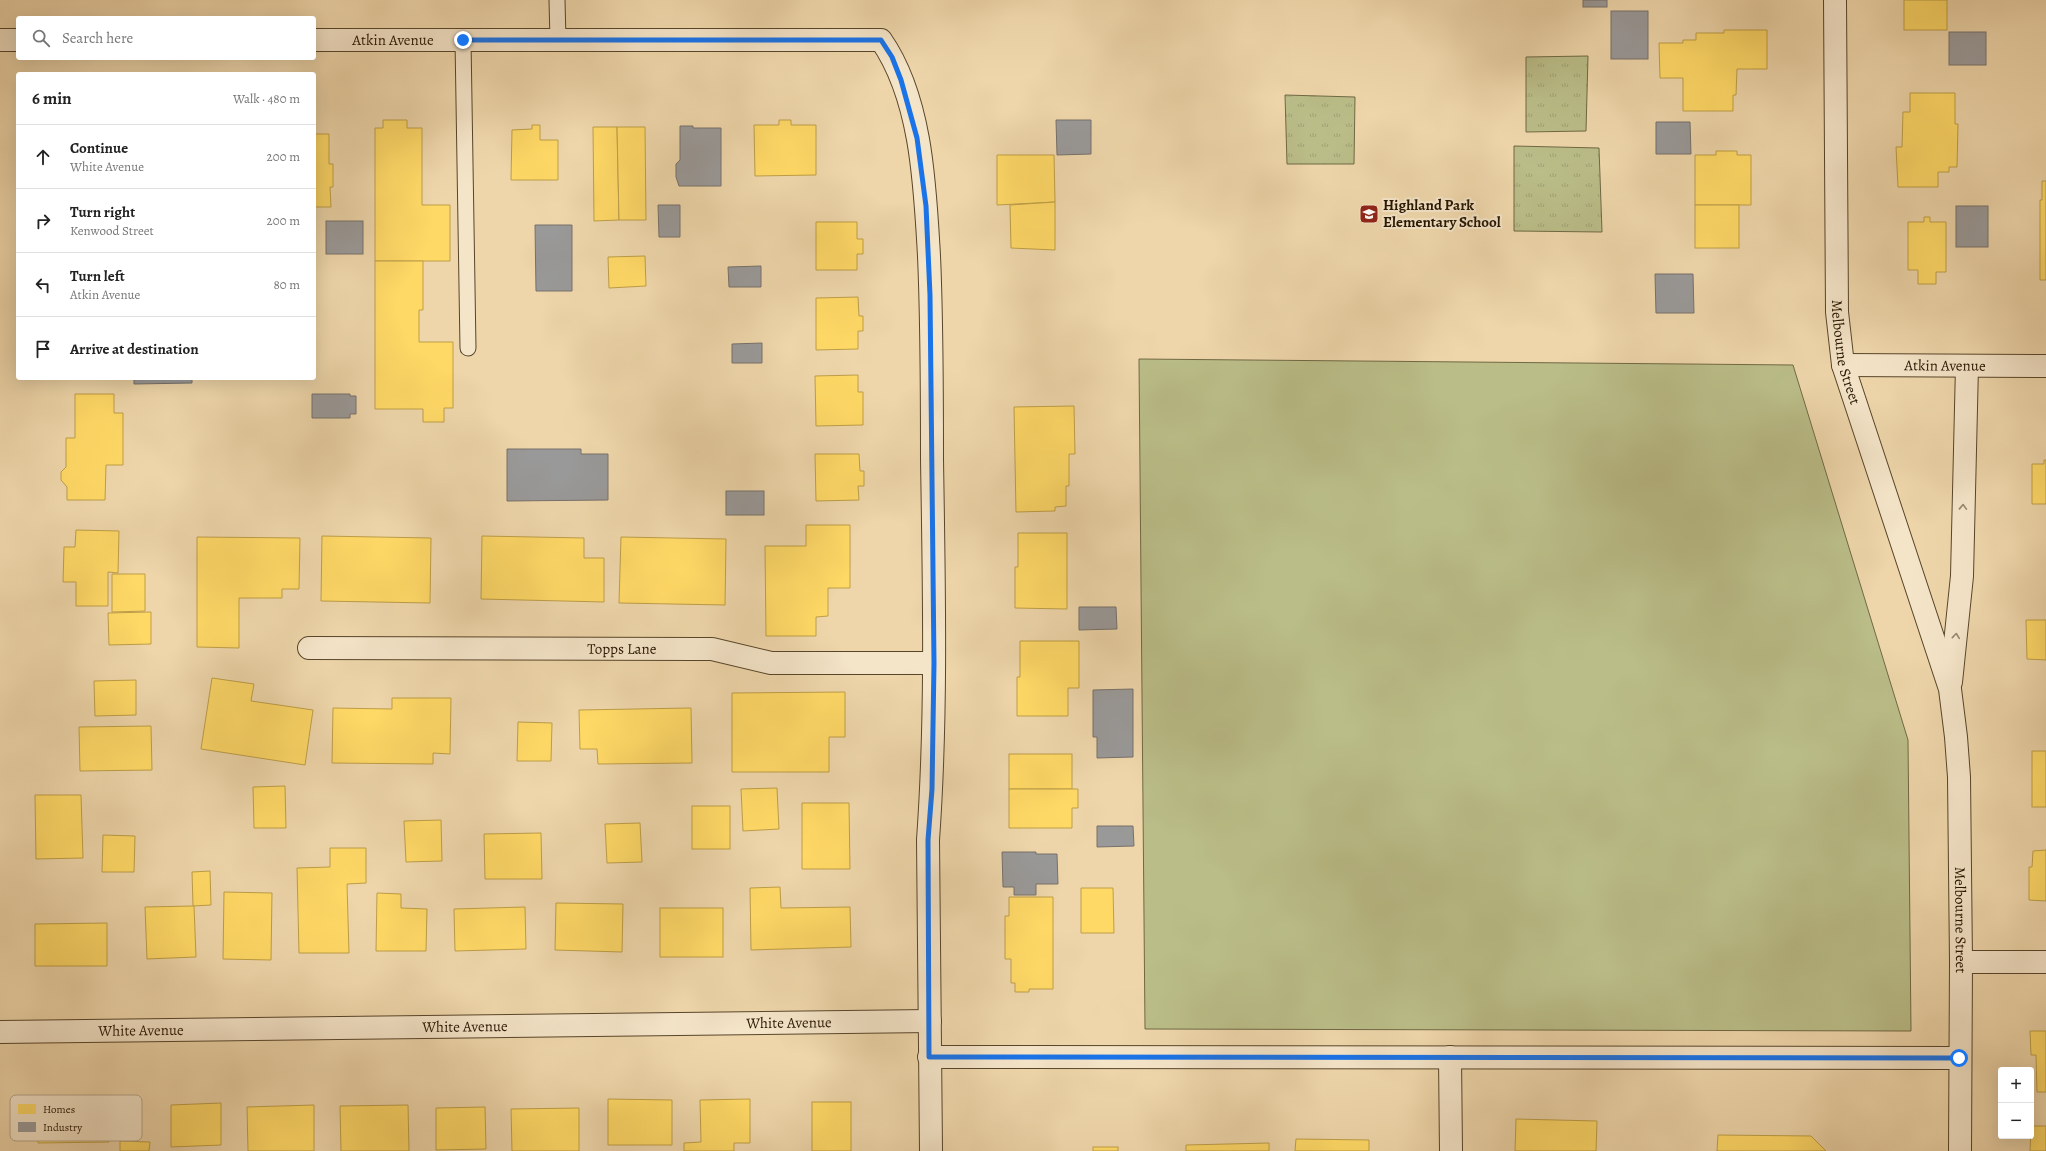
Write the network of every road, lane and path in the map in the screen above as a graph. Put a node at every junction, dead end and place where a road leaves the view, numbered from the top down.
1 (557, 0) edge
2 (1836, 0) edge
3 (0, 40) edge
4 (16, 40) edge
5 (316, 40) edge
6 (463, 40) junction
7 (558, 40) junction
8 (468, 348) dead end
9 (1843, 364) junction
10 (1967, 366) junction
11 (2046, 366) edge
12 (309, 648) dead end
13 (934, 663) junction
14 (1950, 689) junction
15 (1961, 962) junction
16 (2046, 962) edge
17 (930, 1021) junction
18 (0, 1032) edge
19 (929, 1057) junction
20 (1450, 1057) junction
21 (1959, 1058) junction
22 (931, 1151) edge
23 (1451, 1151) edge
24 (1960, 1151) edge

1 - 7 lane
2 - 9 street, Melbourne Street
3 - 4 street
5 - 6 street, Atkin Avenue
6 - 7 street, Atkin Avenue
6 - 8 lane
7 - 13 street, Atkin Avenue
9 - 10 street, Atkin Avenue
9 - 14 street, Melbourne Street
10 - 11 street, Atkin Avenue
14 -> 10 street, Melbourne Street
12 - 13 street, Topps Lane
13 - 17 street
14 - 15 street, Melbourne Street
15 - 16 street
15 - 21 street, Melbourne Street
17 - 18 street, White Avenue
17 - 19 street
19 - 20 street
19 - 22 street
20 - 21 street
20 - 23 street
21 - 24 street, Melbourne Street

